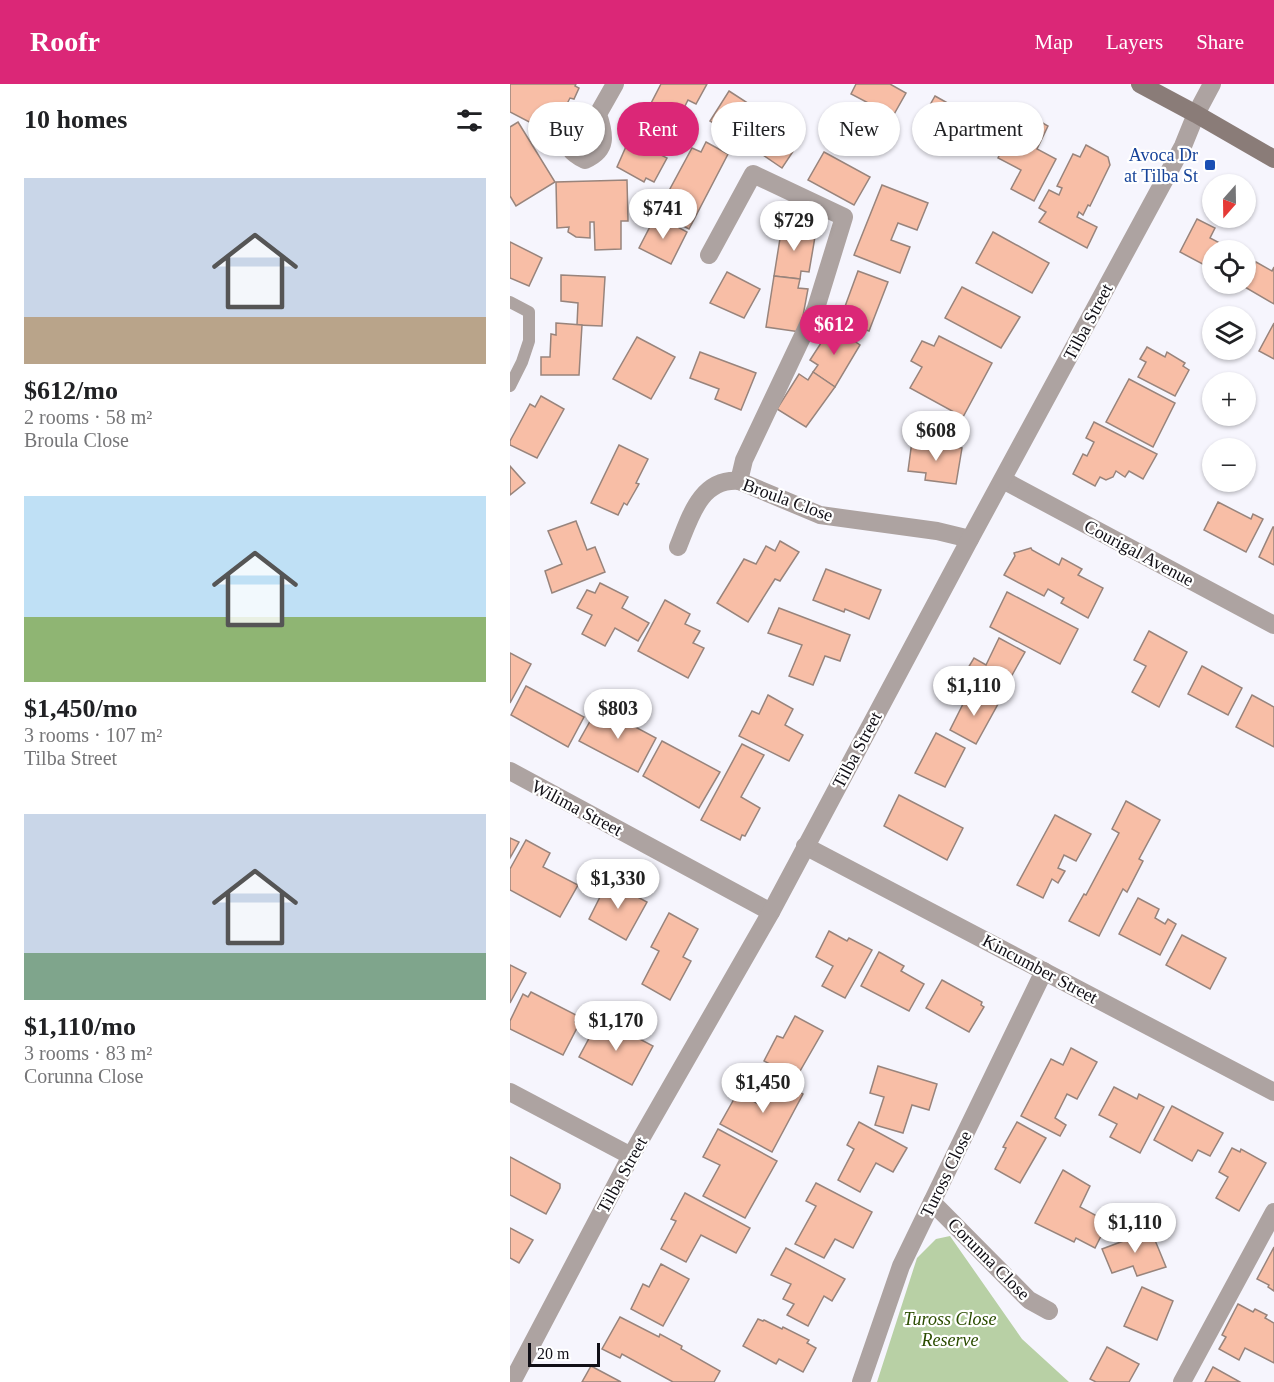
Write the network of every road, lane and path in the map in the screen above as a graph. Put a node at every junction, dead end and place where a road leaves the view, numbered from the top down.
1 (615, 84) edge
2 (1140, 84) edge
3 (1212, 84) edge
4 (604, 102) edge
5 (1196, 114) junction
6 (1274, 159) edge
7 (709, 255) dead end
8 (510, 302) edge
9 (510, 386) edge
10 (1003, 480) junction
11 (739, 481) junction
12 (970, 539) junction
13 (678, 547) dead end
14 (1274, 625) edge
15 (510, 771) edge
16 (806, 846) junction
17 (771, 912) junction
18 (1044, 971) junction
19 (510, 1092) edge
20 (1274, 1092) edge
21 (631, 1156) junction
22 (932, 1202) junction
23 (1274, 1212) edge
24 (1049, 1311) dead end
25 (512, 1382) edge
26 (861, 1382) edge
27 (1182, 1382) edge

1 - 4 street
2 - 5 main road
3 - 5 street, Tilba Street
5 - 6 main road
5 - 10 street, Tilba Street
7 - 11 street
8 - 9 lane
10 - 12 street, Tilba Street
10 - 14 street, Courigal Avenue
11 - 12 street, Broula Close
11 - 13 street, Broula Close
12 - 16 street, Tilba Street
15 - 17 street, Wilima Street
16 - 17 street, Tilba Street
16 - 18 street, Kincumber Street
17 - 21 street, Tilba Street
18 - 20 street, Kincumber Street
18 - 22 street, Tuross Close
19 - 21 street
21 - 25 street, Tilba Street
22 - 24 street, Corunna Close
22 - 26 street, Tuross Close
23 - 27 street

